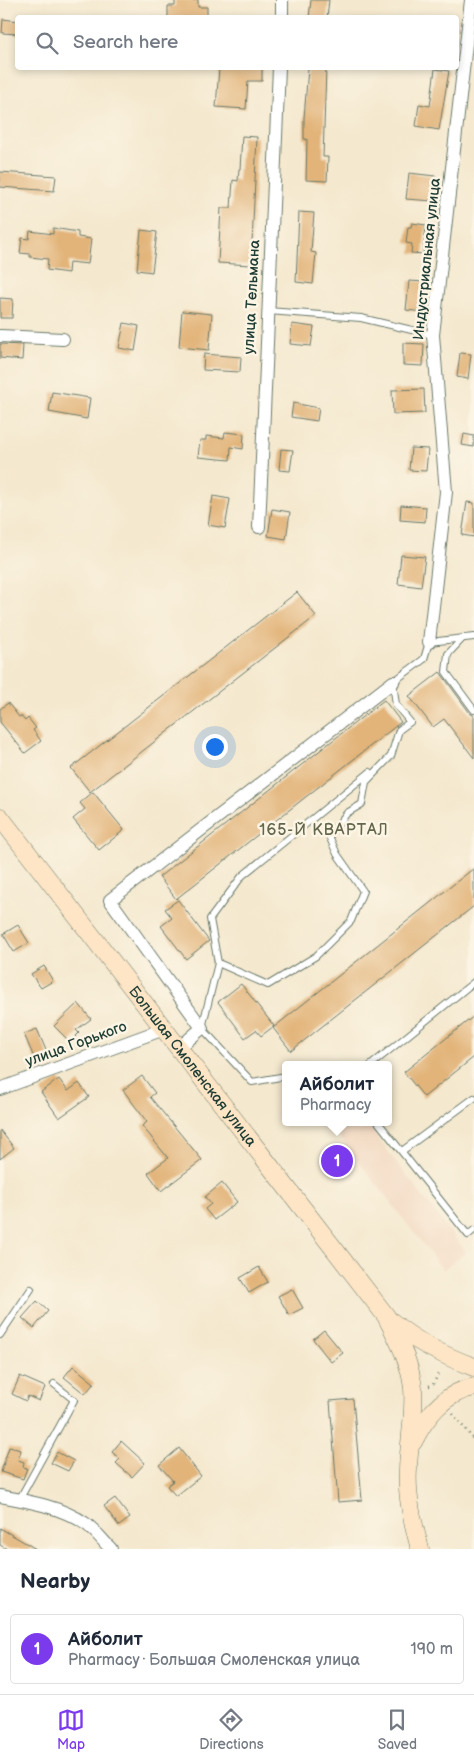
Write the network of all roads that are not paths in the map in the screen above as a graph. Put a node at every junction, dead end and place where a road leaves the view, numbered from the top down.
1 (282, 0) edge
2 (472, 0) edge
3 (282, 15) edge
4 (279, 70) edge
5 (268, 311) junction
6 (433, 335) junction
7 (0, 336) edge
8 (63, 339) dead end
9 (259, 527) dead end
10 (474, 637) edge
11 (463, 638) junction
12 (429, 642) junction
13 (393, 682) junction
14 (474, 710) edge
15 (391, 756) junction
16 (0, 817) edge
17 (218, 963) junction
18 (474, 982) edge
19 (164, 1028) junction
20 (202, 1028) junction
21 (179, 1048) junction
22 (376, 1061) edge
23 (282, 1077) edge
24 (0, 1089) edge
25 (474, 1098) edge
26 (381, 1126) edge
27 (402, 1151) junction
28 (474, 1230) edge
29 (31, 1289) dead end
30 (386, 1316) junction
31 (0, 1335) edge
32 (474, 1367) edge
33 (54, 1384) dead end
34 (474, 1387) edge
35 (410, 1449) junction
36 (0, 1496) edge
37 (19, 1500) junction
38 (111, 1549) edge
39 (420, 1549) edge

1 - 3 street
2 - 6 street, Индустриальная улица
4 - 5 street, улица Тельмана
5 - 6 lane
5 - 9 street, улица Тельмана
6 - 12 street, Индустриальная улица
7 - 8 street
10 - 11 lane
11 - 12 lane
11 - 14 lane
12 - 13 lane
13 - 15 lane
13 - 20 street
15 - 17 lane
15 - 17 lane
16 - 19 main road, Большая Смоленская улица
17 - 20 lane
18 - 22 lane
19 - 21 main road, Большая Смоленская улица
19 - 24 street, улица Горького
20 - 21 street
20 - 23 lane
21 - 30 main road, Большая Смоленская улица
25 - 27 lane
26 - 27 lane
27 - 28 lane
29 - 31 lane
30 - 32 main road, Большая Смоленская улица
30 - 35 main road, Большая Смоленская улица
33 - 37 lane
34 - 35 main road
35 - 39 main road, Большая Смоленская улица
36 - 37 street
37 - 38 street

